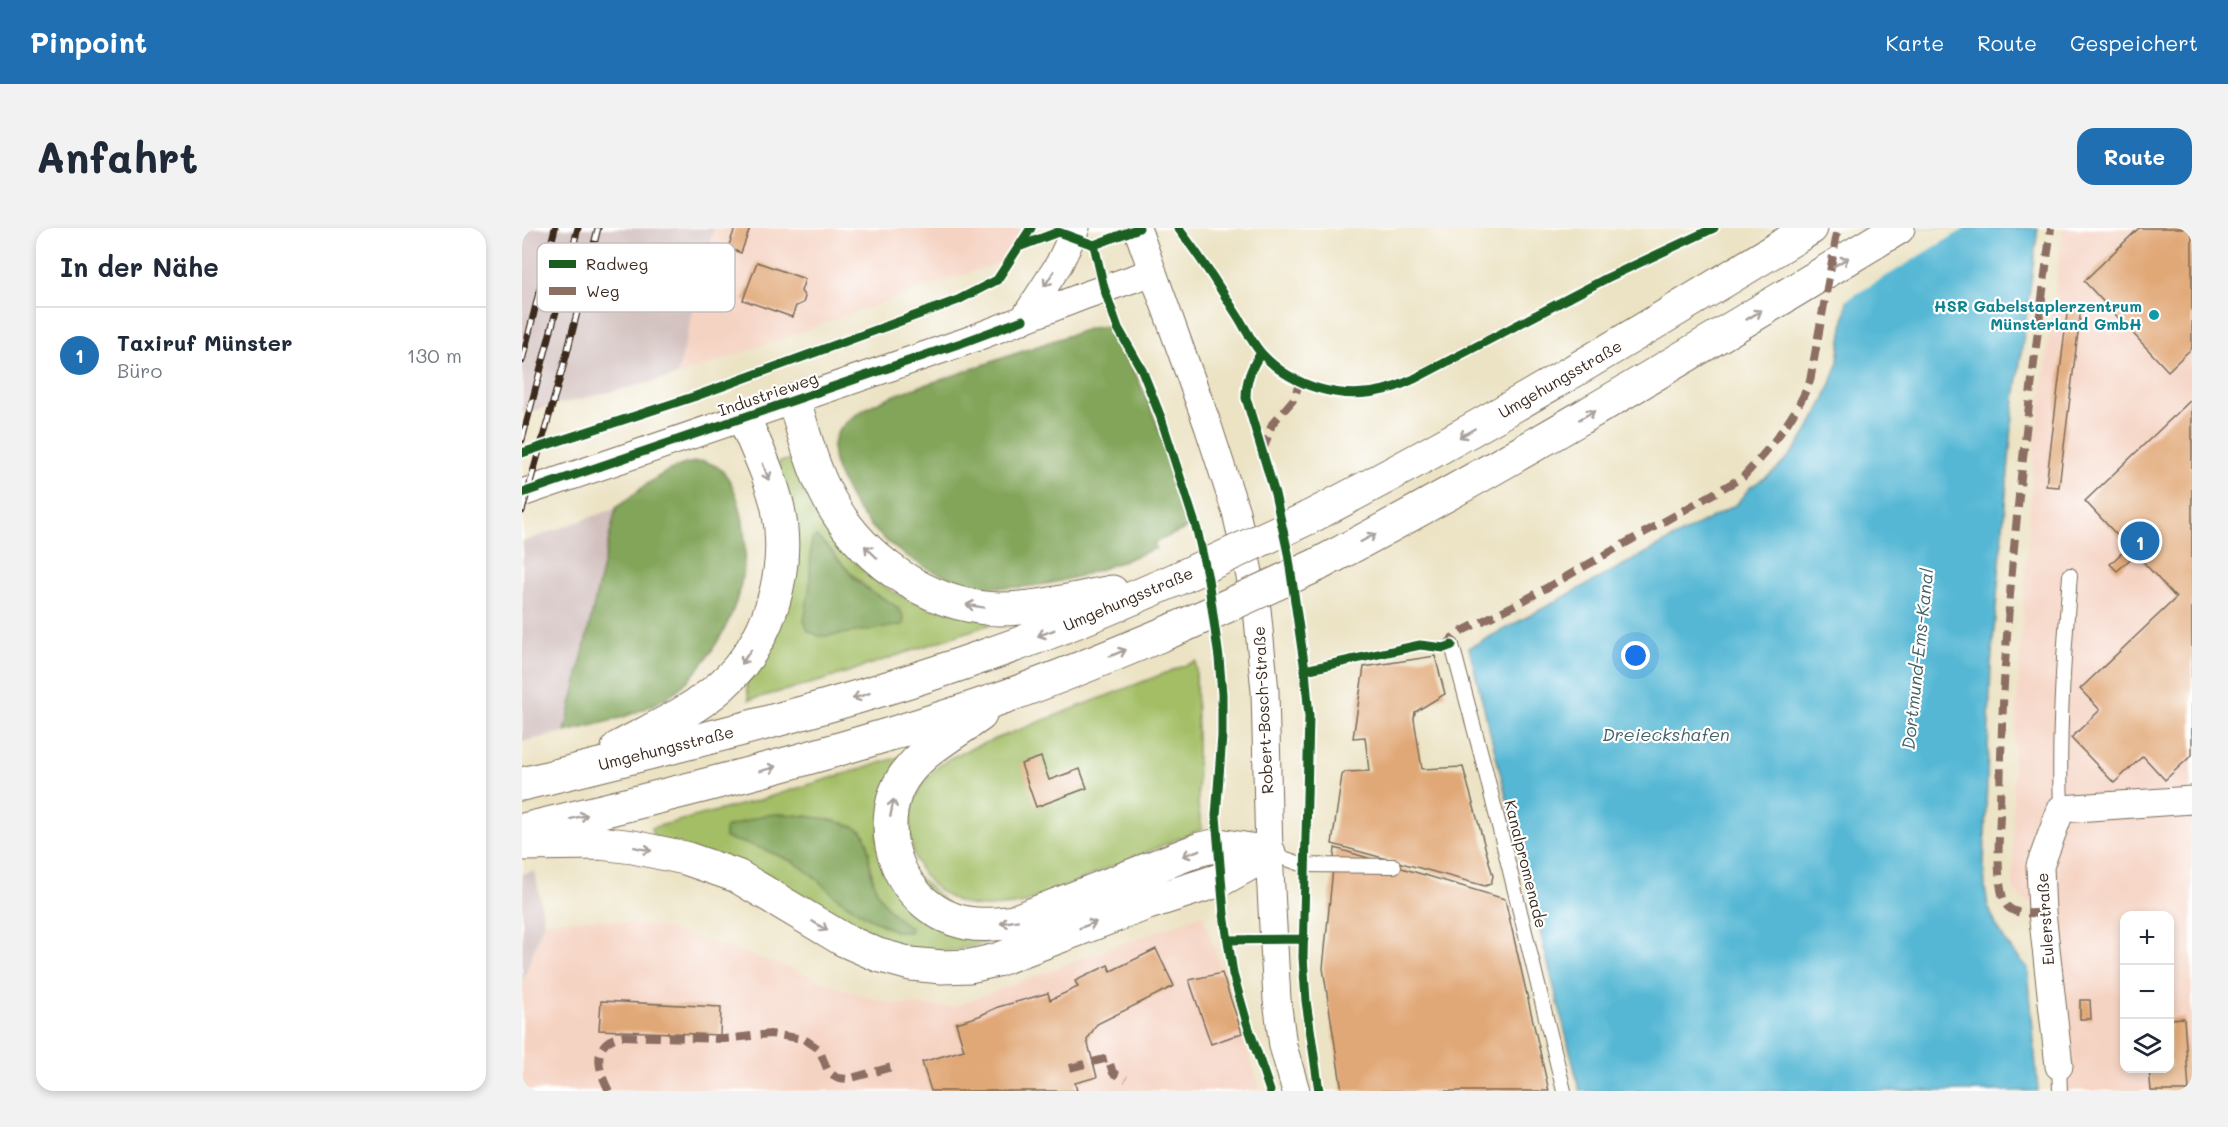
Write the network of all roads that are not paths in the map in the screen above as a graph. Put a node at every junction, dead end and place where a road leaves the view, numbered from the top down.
1 (1076, 228) edge
2 (1137, 228) edge
3 (1811, 228) edge
4 (1898, 228) edge
5 (1153, 272) junction
6 (1023, 320) junction
7 (794, 400) junction
8 (744, 418) junction
9 (522, 493) edge
10 (2070, 575) dead end
11 (1177, 579) junction
12 (1452, 645) dead end
13 (1005, 697) junction
14 (578, 770) junction
15 (522, 784) edge
16 (2192, 800) edge
17 (2061, 809) junction
18 (522, 831) edge
19 (522, 844) edge
20 (1269, 853) junction
21 (1394, 866) dead end
22 (2060, 1078) edge
23 (1296, 1091) edge
24 (1564, 1091) edge

1 -> 6 street
2 - 5 street
3 -> 11 highway, Umgehungsstraße, bridge
13 -> 4 highway, bridge
5 - 6 street, Industrieweg
5 - 20 street, Robert-Bosch-Straße
6 - 7 street, Industrieweg
7 - 8 street, Industrieweg
11 -> 7 highway
8 - 9 street, Industrieweg
8 -> 14 highway
10 - 17 lane
11 -> 14 highway, Umgehungsstraße
12 - 24 lane, Kanalpromenade
18 -> 13 highway
20 -> 13 highway
14 - 15 highway, Umgehungsstraße
16 - 17 street
17 - 22 street, Eulerstraße
19 -> 20 highway
20 - 21 lane
20 - 23 street, Robert-Bosch-Straße

